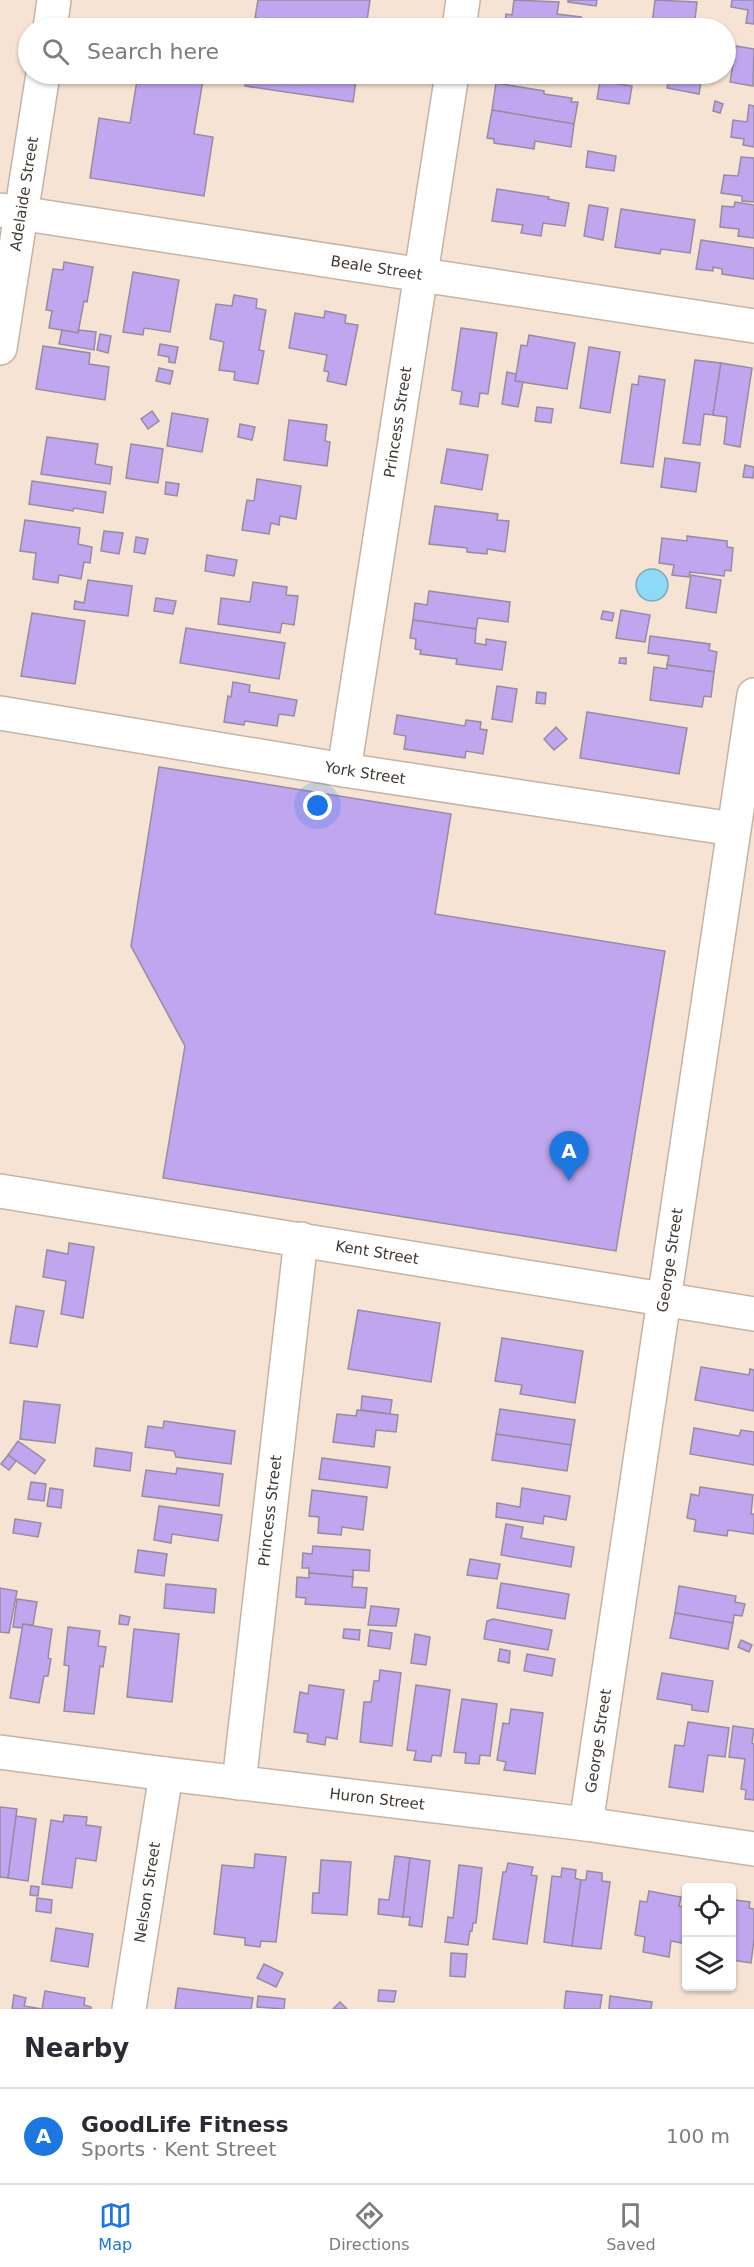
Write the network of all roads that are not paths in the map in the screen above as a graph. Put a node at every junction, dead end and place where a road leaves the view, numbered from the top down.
1 (54, 0) edge
2 (463, 0) edge
3 (51, 18) edge
4 (460, 18) edge
5 (41, 84) edge
6 (450, 84) edge
7 (10, 211) edge
8 (421, 276) junction
9 (754, 326) edge
10 (0, 348) edge
11 (754, 695) edge
12 (0, 713) edge
13 (344, 770) junction
14 (733, 829) junction
15 (0, 1191) edge
16 (301, 1239) junction
17 (663, 1299) junction
18 (754, 1314) edge
19 (0, 1752) edge
20 (166, 1774) junction
21 (239, 1783) junction
22 (586, 1824) junction
23 (754, 1849) edge
24 (129, 2009) edge

1 - 3 street
2 - 4 street
5 - 7 street, Adelaide Street
6 - 8 street, Princess Street
7 - 8 street, Beale Street
7 - 10 street, Adelaide Street
8 - 9 street, Beale Street
8 - 13 street, Princess Street
11 - 14 street, George Street
12 - 13 street, York Street
13 - 14 street, York Street
14 - 17 street, George Street
15 - 16 street, Kent Street
16 - 17 street, Kent Street
16 - 21 street, Princess Street
17 - 18 street, Kent Street
17 - 22 street, George Street
19 - 20 street, Huron Street
20 - 21 street, Huron Street
20 - 24 street, Nelson Street
21 - 22 street, Huron Street
22 - 23 street, Huron Street

